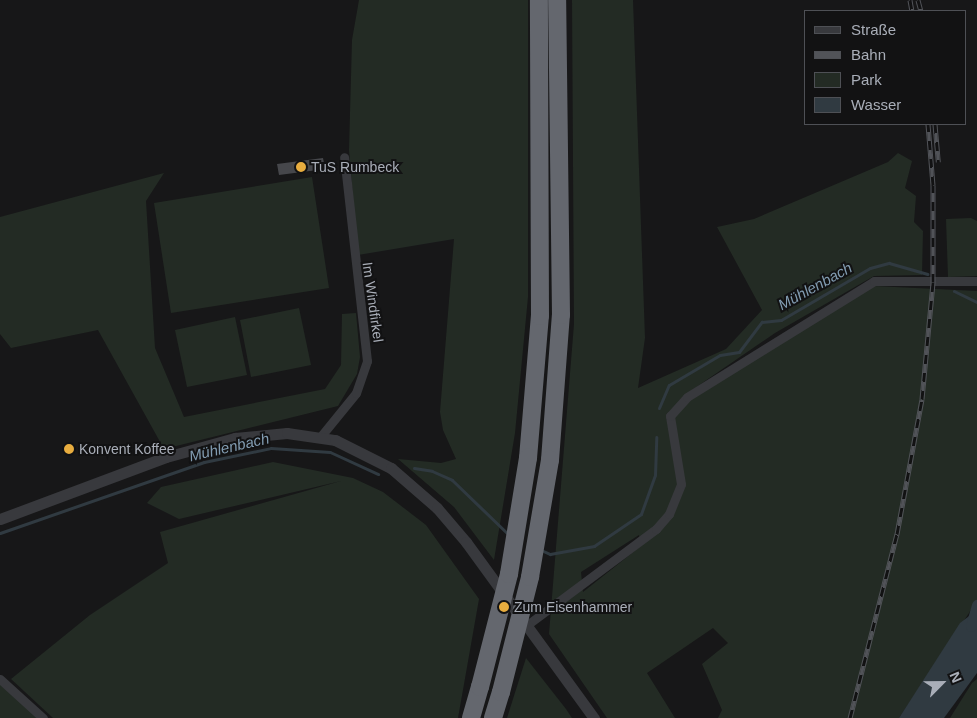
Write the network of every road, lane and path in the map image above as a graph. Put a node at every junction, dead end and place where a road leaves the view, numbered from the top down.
1 (539, 0) edge
2 (557, 0) edge
3 (344, 157) dead end
4 (977, 281) edge
5 (321, 436) junction
6 (0, 519) edge
7 (527, 625) junction
8 (0, 679) edge
9 (43, 718) edge
10 (471, 718) edge
11 (493, 718) edge
12 (594, 718) edge

1 - 10 highway, bridge
2 - 11 highway, bridge
3 - 5 street, Im Windfirkel
4 - 7 street
5 - 6 street
5 - 7 street
7 - 12 street
8 - 9 street

